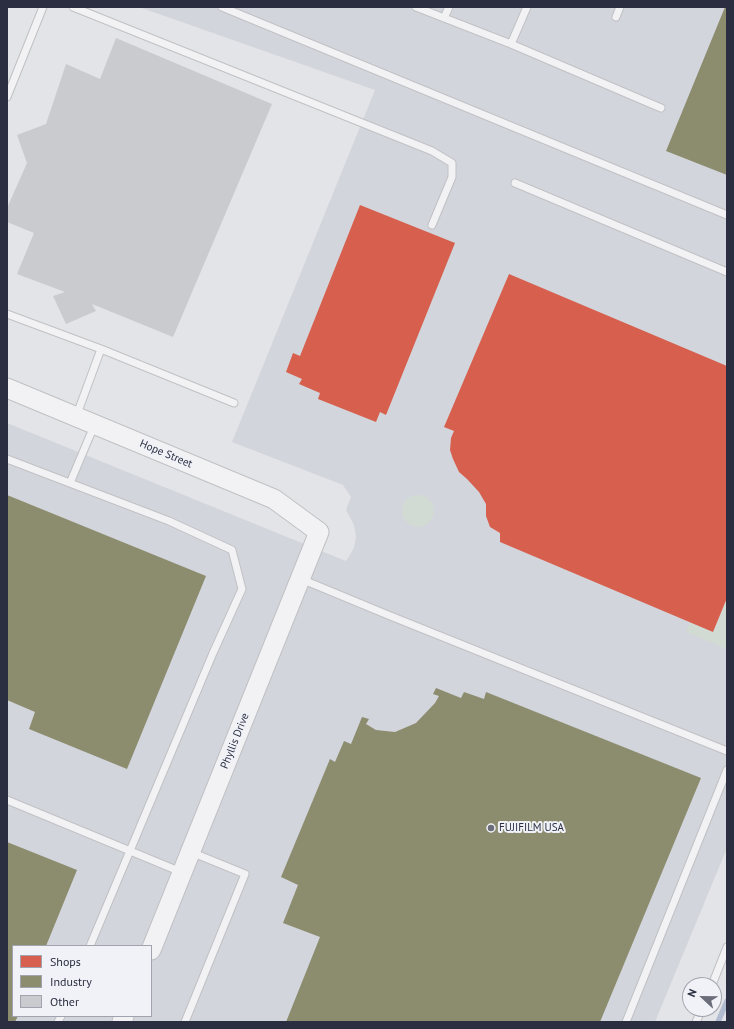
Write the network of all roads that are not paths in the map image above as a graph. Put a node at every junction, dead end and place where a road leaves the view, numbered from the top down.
1 (42, 7) edge
2 (73, 7) edge
3 (222, 7) edge
4 (416, 7) edge
5 (449, 7) edge
6 (527, 7) edge
7 (620, 7) edge
8 (616, 17) dead end
9 (444, 18) junction
10 (511, 44) junction
11 (7, 97) edge
12 (661, 108) dead end
13 (515, 183) dead end
14 (727, 215) edge
15 (432, 225) dead end
16 (727, 272) edge
17 (7, 314) edge
18 (101, 349) junction
19 (7, 388) edge
20 (234, 403) dead end
21 (76, 417) junction
22 (94, 424) junction
23 (7, 459) edge
24 (70, 483) junction
25 (319, 532) joint
26 (301, 579) junction
27 (727, 751) edge
28 (727, 770) edge
29 (7, 800) edge
30 (130, 851) junction
31 (191, 852) junction
32 (182, 872) junction
33 (90, 945) edge
34 (152, 947) edge
35 (727, 947) edge
36 (715, 977) edge
37 (185, 1022) edge
38 (626, 1022) edge

1 - 11 lane
2 - 15 lane
3 - 14 lane
4 - 9 lane
5 - 9 lane
6 - 10 lane
7 - 8 lane
9 - 10 lane
10 - 12 lane
13 - 16 lane
17 - 18 lane
18 - 20 lane
18 - 21 lane
19 - 21 street, Hope Street
21 - 22 street, Hope Street
22 - 24 lane
22 - 25 street, Hope Street
23 - 24 lane
24 - 30 lane
25 - 26 street, Phyllis Drive
26 - 27 lane
26 - 31 street, Phyllis Drive
28 - 38 lane
29 - 30 lane
30 - 32 lane
30 - 33 lane
31 - 32 street, Phyllis Drive
31 - 37 lane
32 - 34 street, Phyllis Drive
35 - 36 lane

